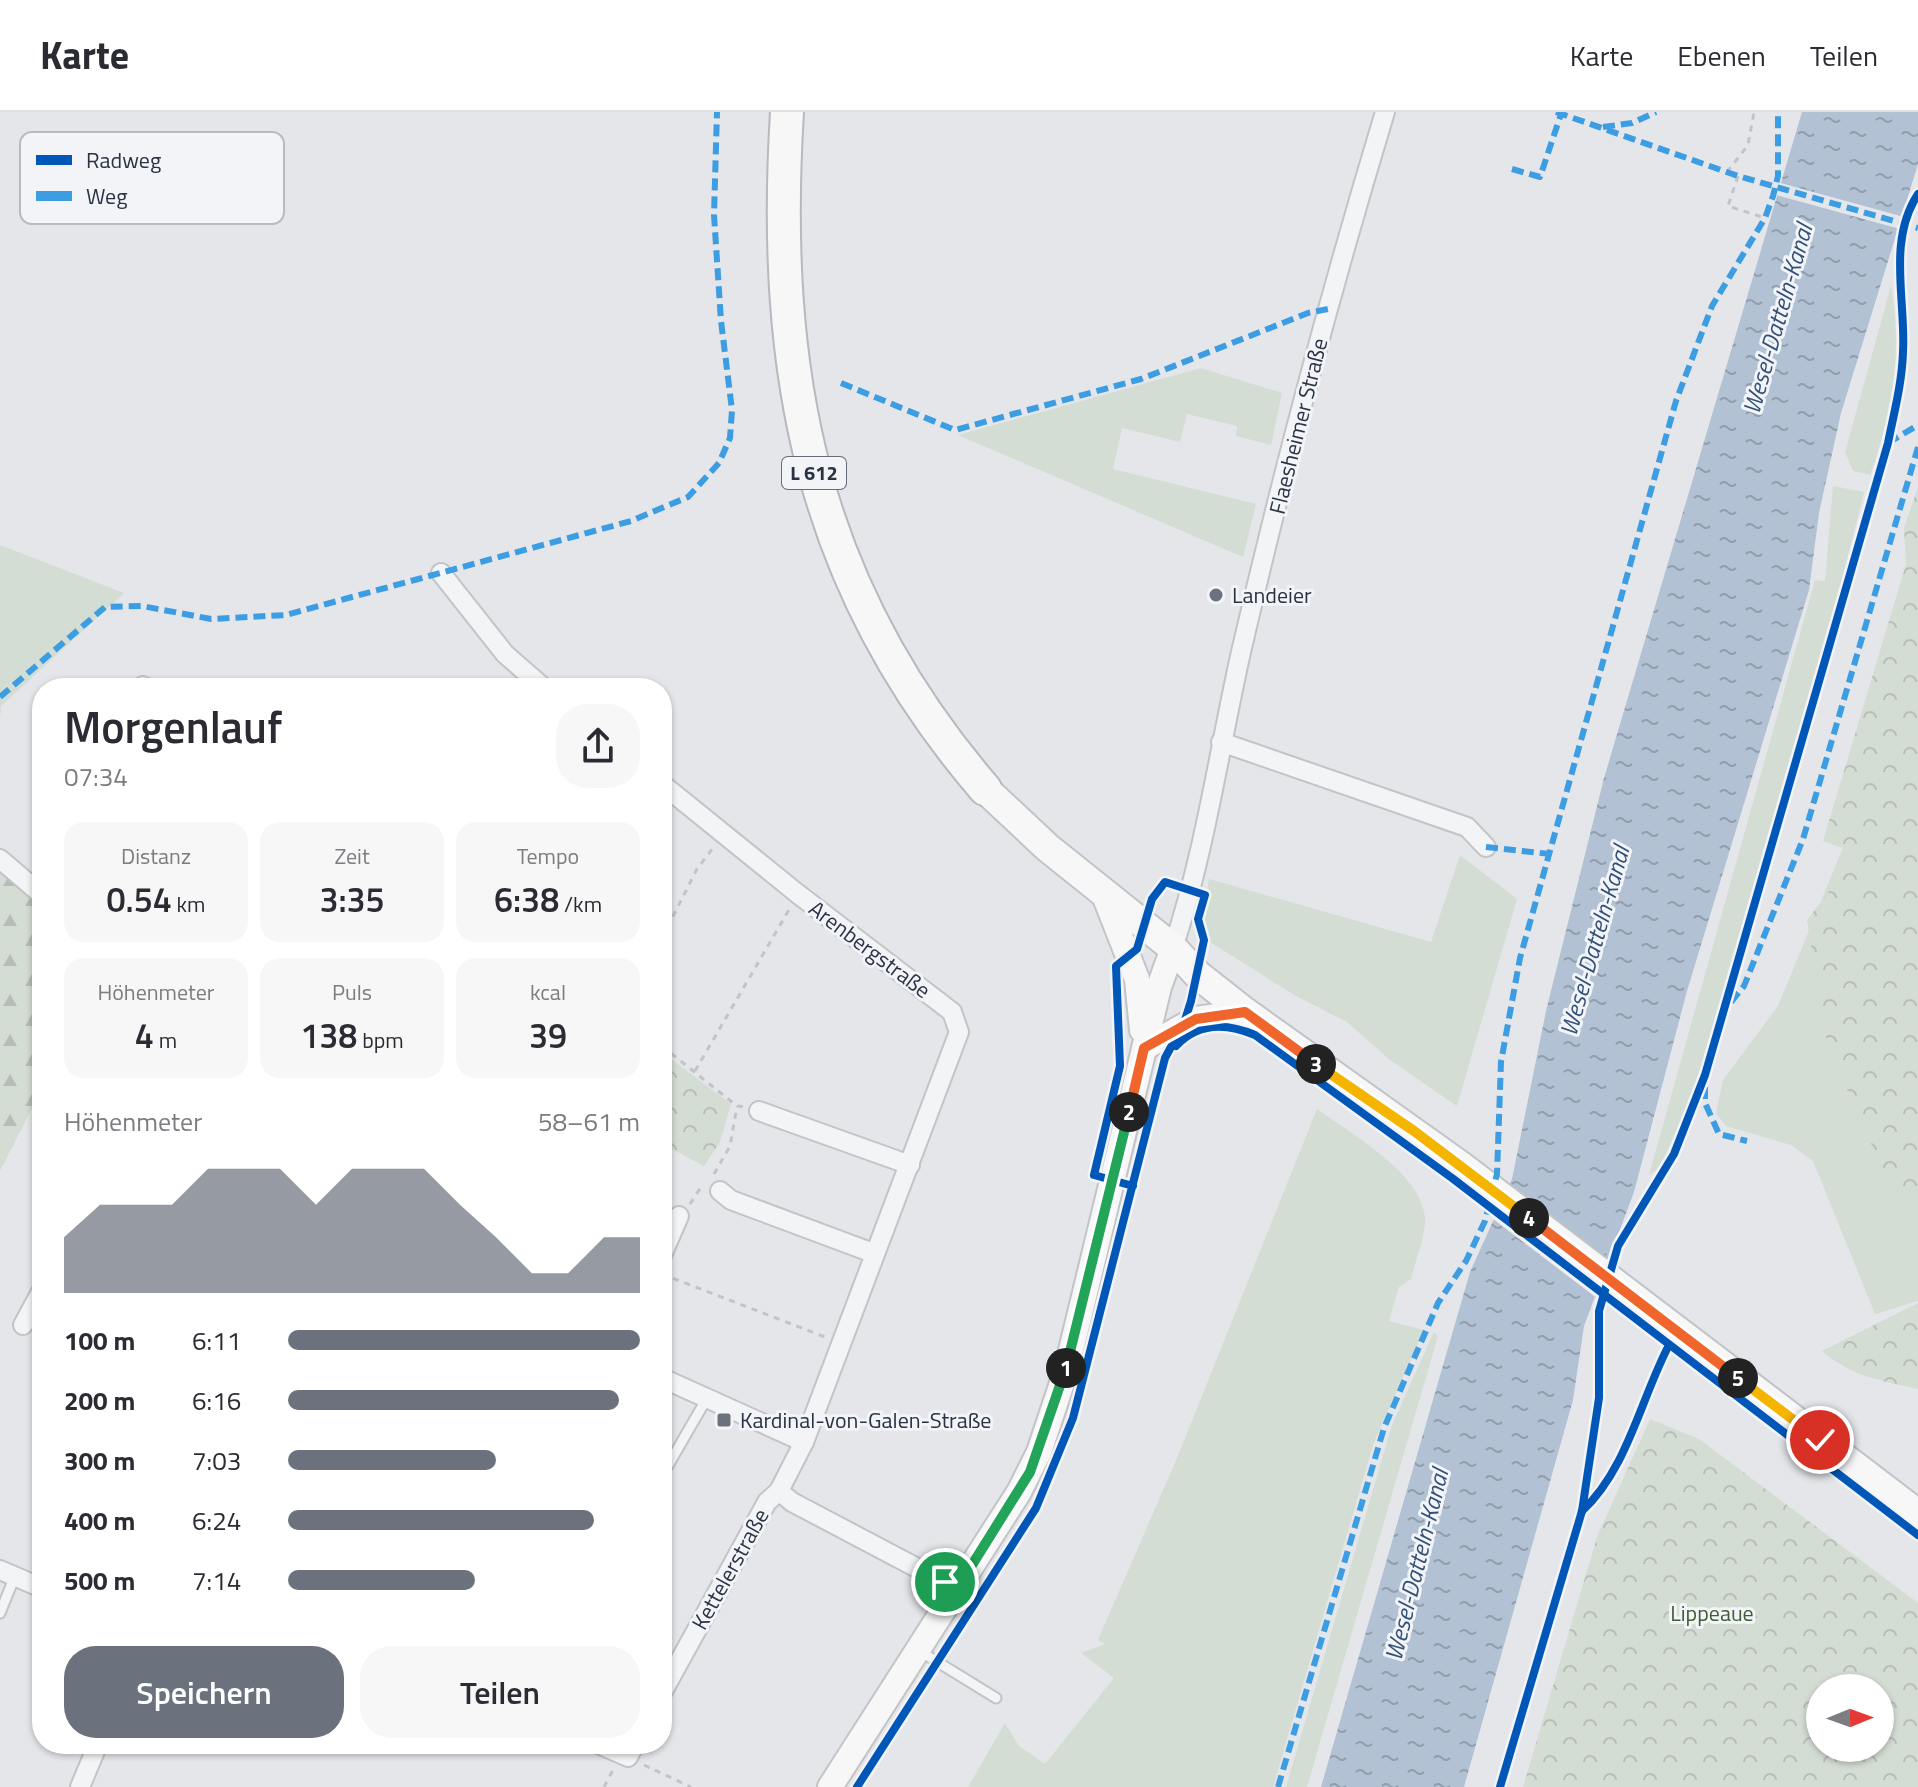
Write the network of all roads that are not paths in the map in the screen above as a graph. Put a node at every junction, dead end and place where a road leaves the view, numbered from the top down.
1 (787, 112) edge
2 (1385, 112) edge
3 (441, 573) dead end
4 (533, 678) edge
5 (1221, 742) junction
6 (985, 789) joint
7 (672, 792) edge
8 (1486, 847) dead end
9 (0, 859) edge
10 (32, 886) edge
11 (1104, 895) junction
12 (1173, 948) junction
13 (1245, 1012) junction
14 (1144, 1048) junction
15 (759, 1111) road end
16 (910, 1165) junction
17 (720, 1191) dead end
18 (679, 1216) road end
19 (672, 1232) edge
20 (873, 1253) junction
21 (32, 1308) edge
22 (23, 1325) dead end
23 (672, 1382) edge
24 (707, 1398) junction
25 (804, 1442) junction
26 (672, 1459) edge
27 (779, 1491) junction
28 (1918, 1514) edge
29 (8, 1573) edge
30 (32, 1584) edge
31 (957, 1589) junction
32 (0, 1613) edge
33 (918, 1650) junction
34 (672, 1675) edge
35 (996, 1698) dead end
36 (94, 1754) edge
37 (80, 1787) edge
38 (830, 1787) edge

1 - 6 highway, L 612
2 - 5 street, Flaesheimer Straße
3 - 4 street
5 - 8 street
5 - 12 street, Flaesheimer Straße
6 - 11 main road, L 612
7 - 16 street, Arenbergstraße
9 - 10 street
11 - 12 main road, L 612
11 - 14 main road
12 - 13 main road
12 - 14 main road, Flaesheimer Straße
13 - 14 main road
13 - 28 main road
14 - 31 main road, Flaesheimer Straße
15 - 16 street
16 - 20 street, Arenbergstraße
17 - 20 street
18 - 19 street
20 - 25 street, Arenbergstraße
21 - 22 street
23 - 24 street
24 - 25 street
24 - 26 lane
25 - 27 street
27 - 31 street
27 - 34 street, Kettelerstraße
29 - 30 street
29 - 32 lane
31 - 33 main road, Flaesheimer Straße
33 - 35 lane
33 - 38 main road, Flaesheimer Straße
36 - 37 street

